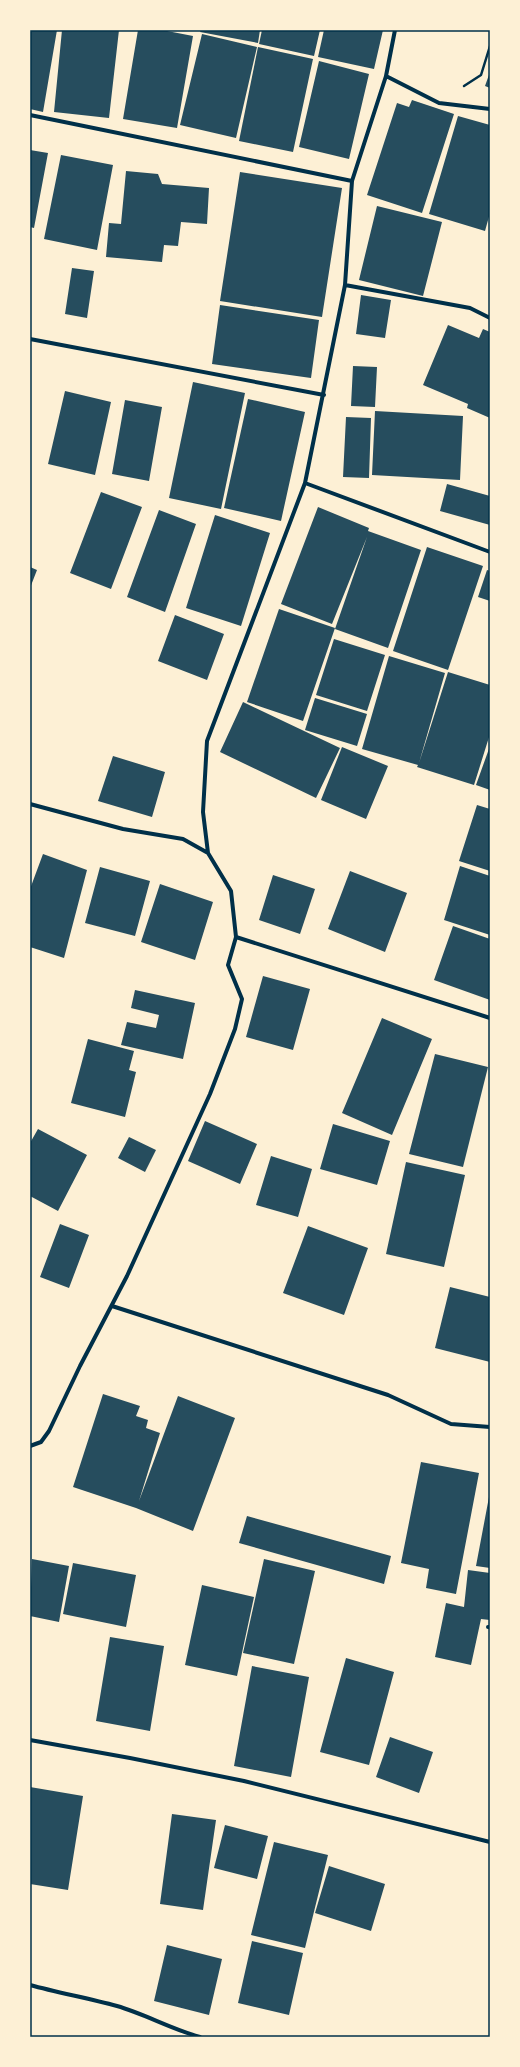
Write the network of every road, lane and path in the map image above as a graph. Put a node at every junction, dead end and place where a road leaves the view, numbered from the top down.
1 (395, 30) edge
2 (490, 46) edge
3 (386, 76) junction
4 (439, 103) junction
5 (490, 109) edge
6 (30, 115) edge
7 (352, 182) junction
8 (345, 286) junction
9 (490, 318) edge
10 (30, 338) edge
11 (324, 395) junction
12 (305, 483) junction
13 (490, 552) edge
14 (30, 804) edge
15 (208, 853) junction
16 (236, 937) junction
17 (490, 1018) edge
18 (112, 1306) junction
19 (490, 1427) edge
20 (30, 1446) edge
21 (30, 1740) edge
22 (490, 1842) edge
23 (30, 1985) edge
24 (200, 2037) edge

1 - 3 street
2 - 4 path
3 - 4 street
3 - 7 street
4 - 5 street
6 - 7 street
7 - 8 street
8 - 9 street
8 - 11 street
10 - 11 street
11 - 12 street
12 - 13 street
12 - 15 street
14 - 15 street
15 - 16 street
16 - 17 street
16 - 18 street
18 - 19 street
18 - 20 street
21 - 22 street
23 - 24 street

